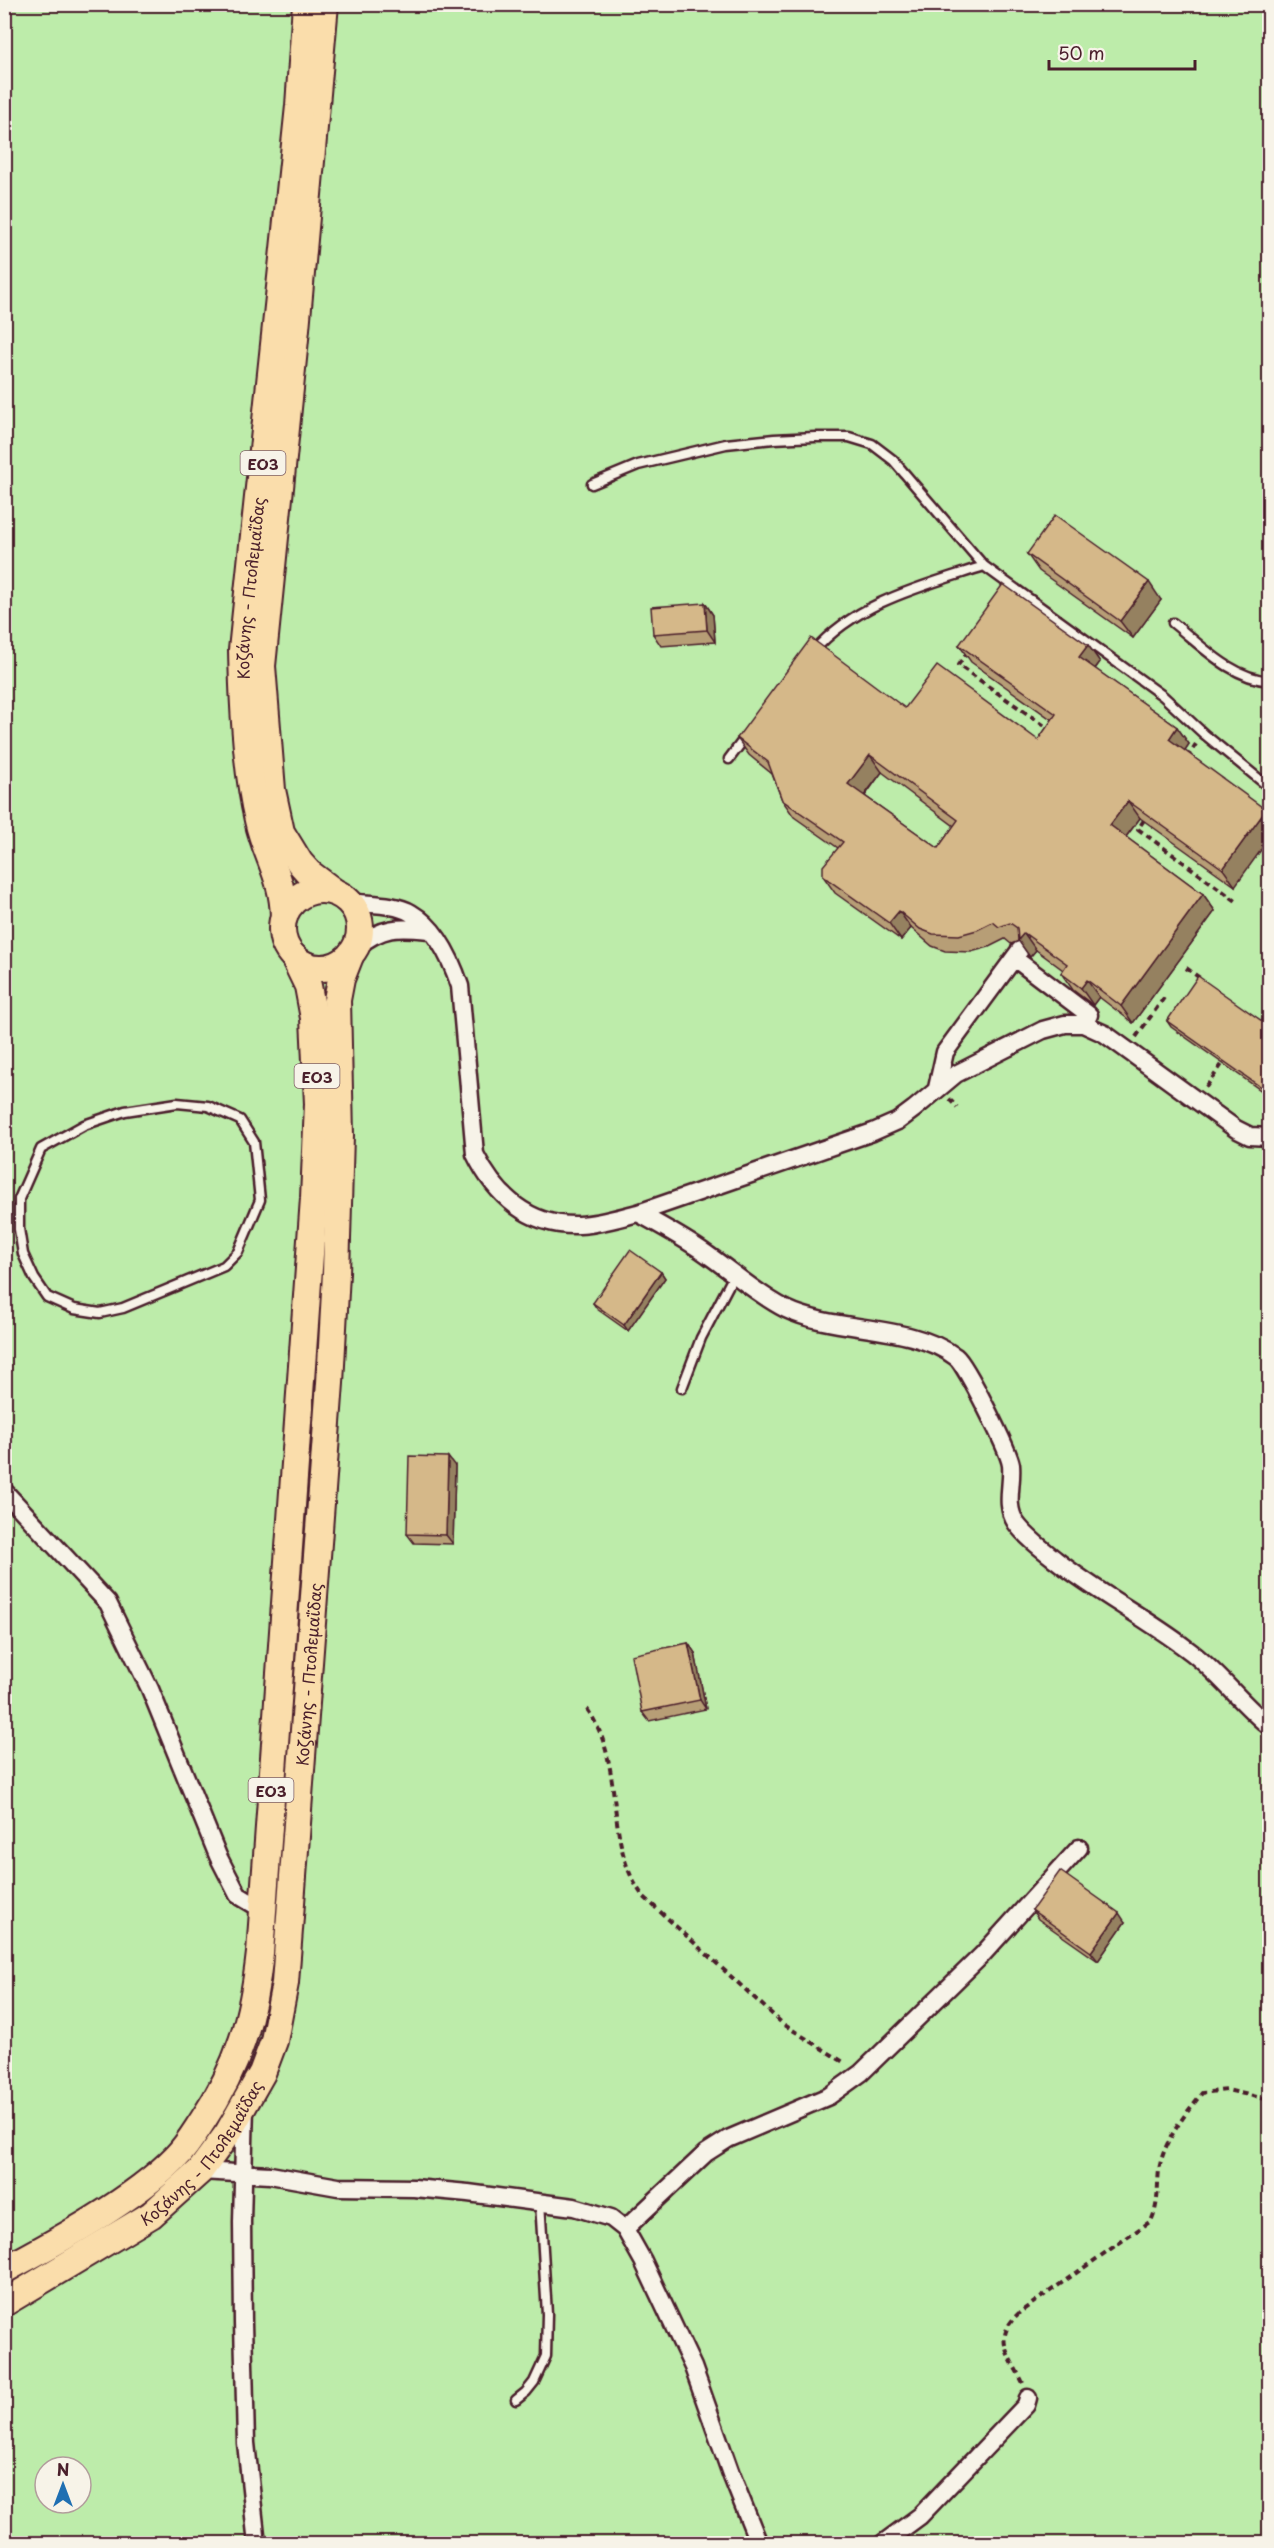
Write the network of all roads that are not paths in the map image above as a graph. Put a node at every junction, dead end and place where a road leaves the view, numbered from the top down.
1 (306, 4) edge
2 (325, 4) edge
3 (592, 484) dead end
4 (984, 567) junction
5 (1173, 623) dead end
6 (805, 661) edge
7 (1269, 681) edge
8 (756, 723) edge
9 (729, 759) dead end
10 (1269, 788) edge
11 (341, 896) junction
12 (284, 917) junction
13 (429, 930) junction
14 (353, 952) junction
15 (294, 957) junction
16 (1083, 1024) junction
17 (938, 1088) junction
18 (240, 1120) joint
19 (1267, 1133) edge
20 (638, 1213) junction
21 (734, 1275) junction
22 (682, 1388) dead end
23 (4, 1491) edge
24 (1269, 1727) edge
25 (1078, 1848) dead end
26 (263, 1910) junction
27 (245, 2104) junction
28 (200, 2171) junction
29 (245, 2172) junction
30 (540, 2202) junction
31 (625, 2229) junction
32 (4, 2270) edge
33 (4, 2304) edge
34 (1028, 2398) road end
35 (516, 2400) dead end
36 (256, 2544) edge
37 (759, 2544) edge
38 (882, 2544) edge

1 - 12 main road, Κοζάνης - Πτολεμαΐδας / ΕΟ3
2 - 11 main road, Κοζάνης - Πτολεμαΐδας / ΕΟ3
3 - 4 lane
4 - 6 lane
4 - 10 lane
5 - 7 lane
8 - 9 lane
11 - 12 main road
11 - 13 street
11 - 14 main road, ΕΟ3
12 - 15 main road, ΕΟ3
13 - 14 street
13 - 20 street
14 - 15 main road
14 - 27 main road, Κοζάνης - Πτολεμαΐδας / ΕΟ3
15 - 26 main road, Κοζάνης - Πτολεμαΐδας / ΕΟ3
16 - 17 street
16 - 17 street
16 - 19 street
17 - 20 street
18 - 18 lane
20 - 21 street
21 - 22 lane
21 - 24 street
23 - 26 street
25 - 31 street
26 - 32 main road, Κοζάνης - Πτολεμαΐδας / ΕΟ3
27 - 28 main road, Κοζάνης - Πτολεμαΐδας / ΕΟ3
27 - 29 street
28 - 29 street
28 - 33 main road, Κοζάνης - Πτολεμαΐδας / ΕΟ3
29 - 30 street
29 - 36 street
30 - 31 street
30 - 35 lane
31 - 37 street
34 - 38 street

